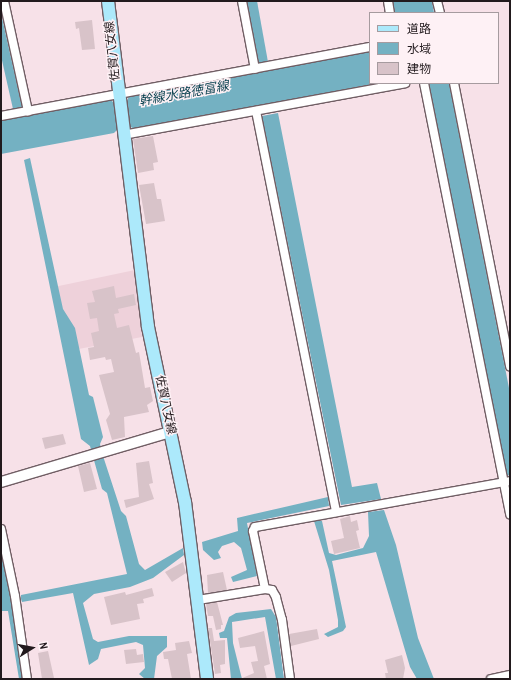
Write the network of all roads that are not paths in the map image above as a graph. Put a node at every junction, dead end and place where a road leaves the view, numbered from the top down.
1 (4, 1) edge
2 (108, 1) edge
3 (242, 1) edge
4 (388, 1) edge
5 (437, 1) edge
6 (390, 12) edge
7 (440, 12) edge
8 (369, 47) edge
9 (255, 69) junction
10 (399, 84) edge
11 (424, 84) edge
12 (454, 84) edge
13 (118, 98) junction
14 (28, 111) junction
15 (256, 111) junction
16 (1, 116) edge
17 (123, 133) junction
18 (510, 367) edge
19 (170, 432) junction
20 (507, 481) edge
21 (1, 482) edge
22 (336, 512) junction
23 (510, 515) edge
24 (1, 529) edge
25 (265, 589) junction
26 (198, 600) junction
27 (510, 675) edge
28 (27, 679) edge
29 (207, 679) edge
30 (290, 679) edge
31 (491, 679) edge

1 - 14 street
2 - 13 main road, 佐賀八女線
3 - 9 street
4 - 6 street
5 - 7 street
8 - 9 street
9 - 13 street
10 - 15 street
11 - 20 street
12 - 18 street
13 - 14 street
13 - 17 main road, 佐賀八女線
14 - 16 street
15 - 17 street
15 - 22 street
17 - 19 main road, 佐賀八女線
19 - 21 street
19 - 26 main road, 佐賀八女線
20 - 22 street
20 - 23 street
22 - 25 street
24 - 28 street
25 - 26 street
25 - 30 street
26 - 29 main road, 佐賀八女線
27 - 31 street

